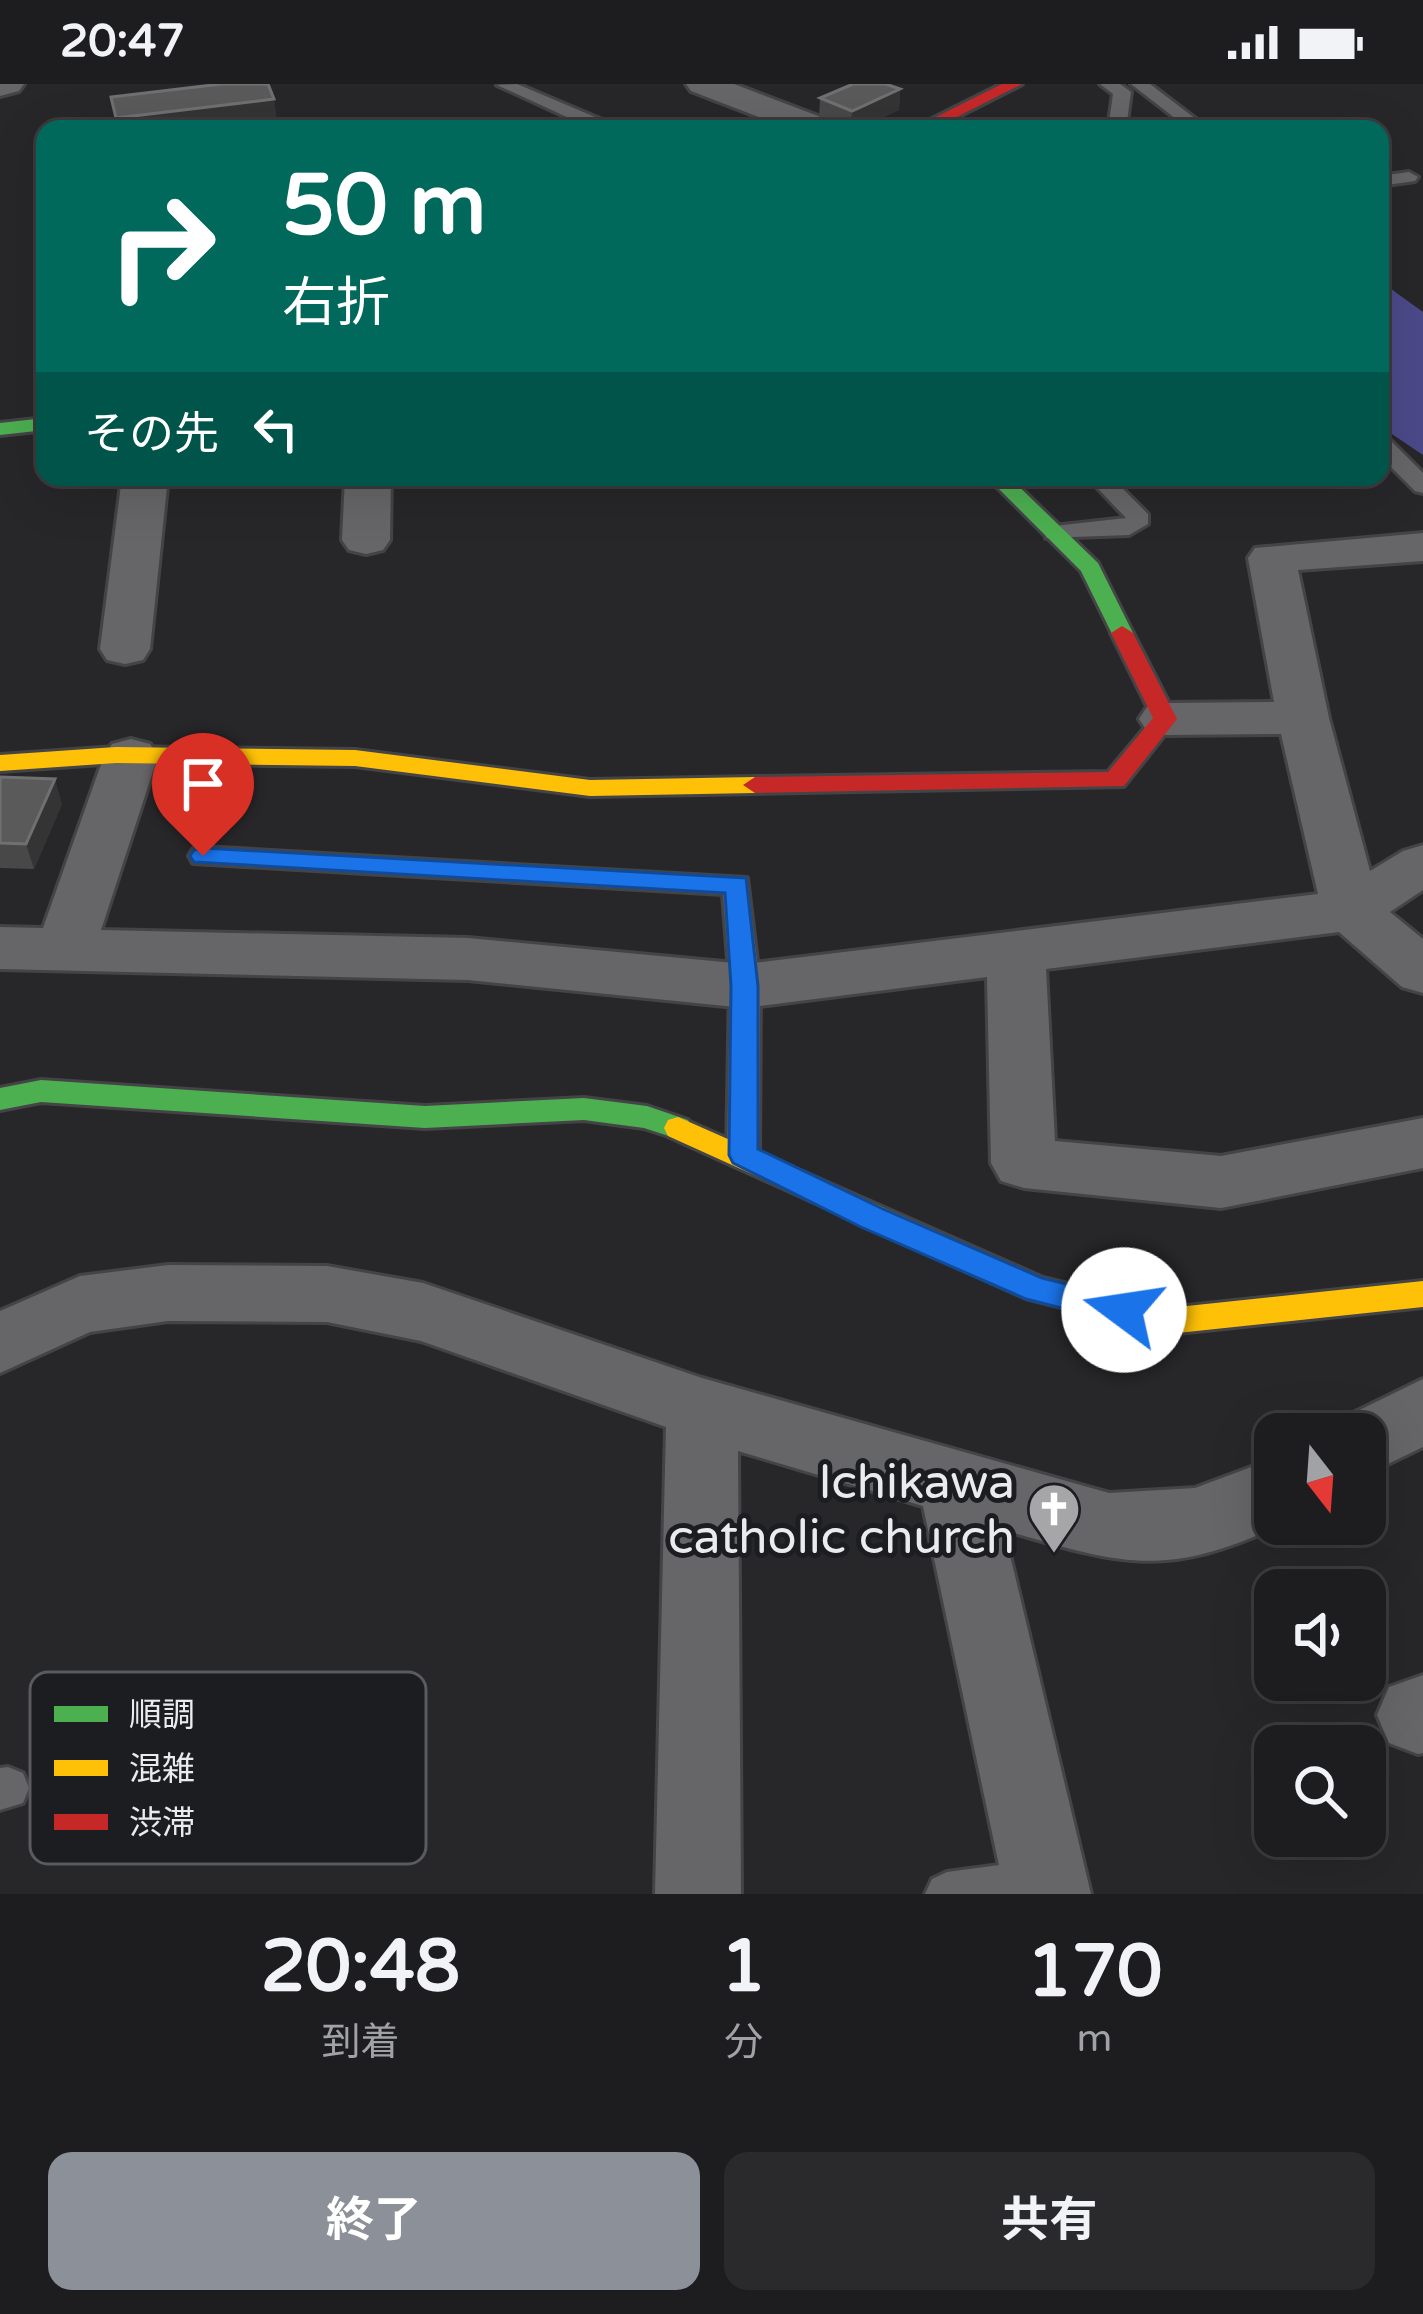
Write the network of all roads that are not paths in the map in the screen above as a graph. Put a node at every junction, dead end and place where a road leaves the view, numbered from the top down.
1 (508, 84) edge
2 (703, 84) edge
3 (1014, 84) edge
4 (1108, 84) edge
5 (1139, 84) edge
6 (587, 120) edge
7 (797, 120) edge
8 (939, 120) edge
9 (1118, 120) edge
10 (1188, 120) edge
11 (1409, 177) dead end
12 (1389, 180) edge
13 (36, 425) edge
14 (0, 430) edge
15 (1389, 452) edge
16 (1423, 485) edge
17 (144, 486) edge
18 (368, 486) edge
19 (1007, 486) edge
20 (1107, 486) edge
21 (1054, 533) junction
22 (366, 540) dead end
23 (1423, 547) edge
24 (125, 650) dead end
25 (1303, 718) junction
26 (1165, 719) junction
27 (131, 756) junction
28 (0, 763) edge
29 (203, 856) dead end
30 (1423, 864) edge
31 (1351, 910) junction
32 (0, 948) edge
33 (65, 950) junction
34 (1016, 955) junction
35 (1423, 972) edge
36 (745, 986) junction
37 (0, 1099) edge
38 (1423, 1143) edge
39 (743, 1155) junction
40 (1423, 1294) edge
41 (0, 1342) edge
42 (702, 1409) junction
43 (1423, 1410) edge
44 (1386, 1431) edge
45 (955, 1480) junction
46 (1254, 1502) edge
47 (1046, 1887) edge
48 (698, 1894) edge
49 (947, 1894) edge

1 - 6 lane
2 - 7 street
3 - 8 street
4 - 9 lane
5 - 10 lane
11 - 12 lane
13 - 14 street
15 - 16 lane
17 - 24 street
18 - 22 street
19 - 21 street
20 - 21 lane
21 - 26 street
23 - 25 street
25 - 26 street
25 - 31 street
26 - 27 street
27 - 28 street
27 - 33 street
29 - 36 lane
30 - 31 street
31 - 34 street
31 - 35 street
32 - 33 street
33 - 36 street
34 - 36 street
34 - 38 street
36 - 39 lane
37 - 39 street
39 - 40 street
41 - 42 street
42 - 45 street
42 - 48 street
43 - 44 street
45 - 46 street
45 - 47 street
47 - 49 lane

